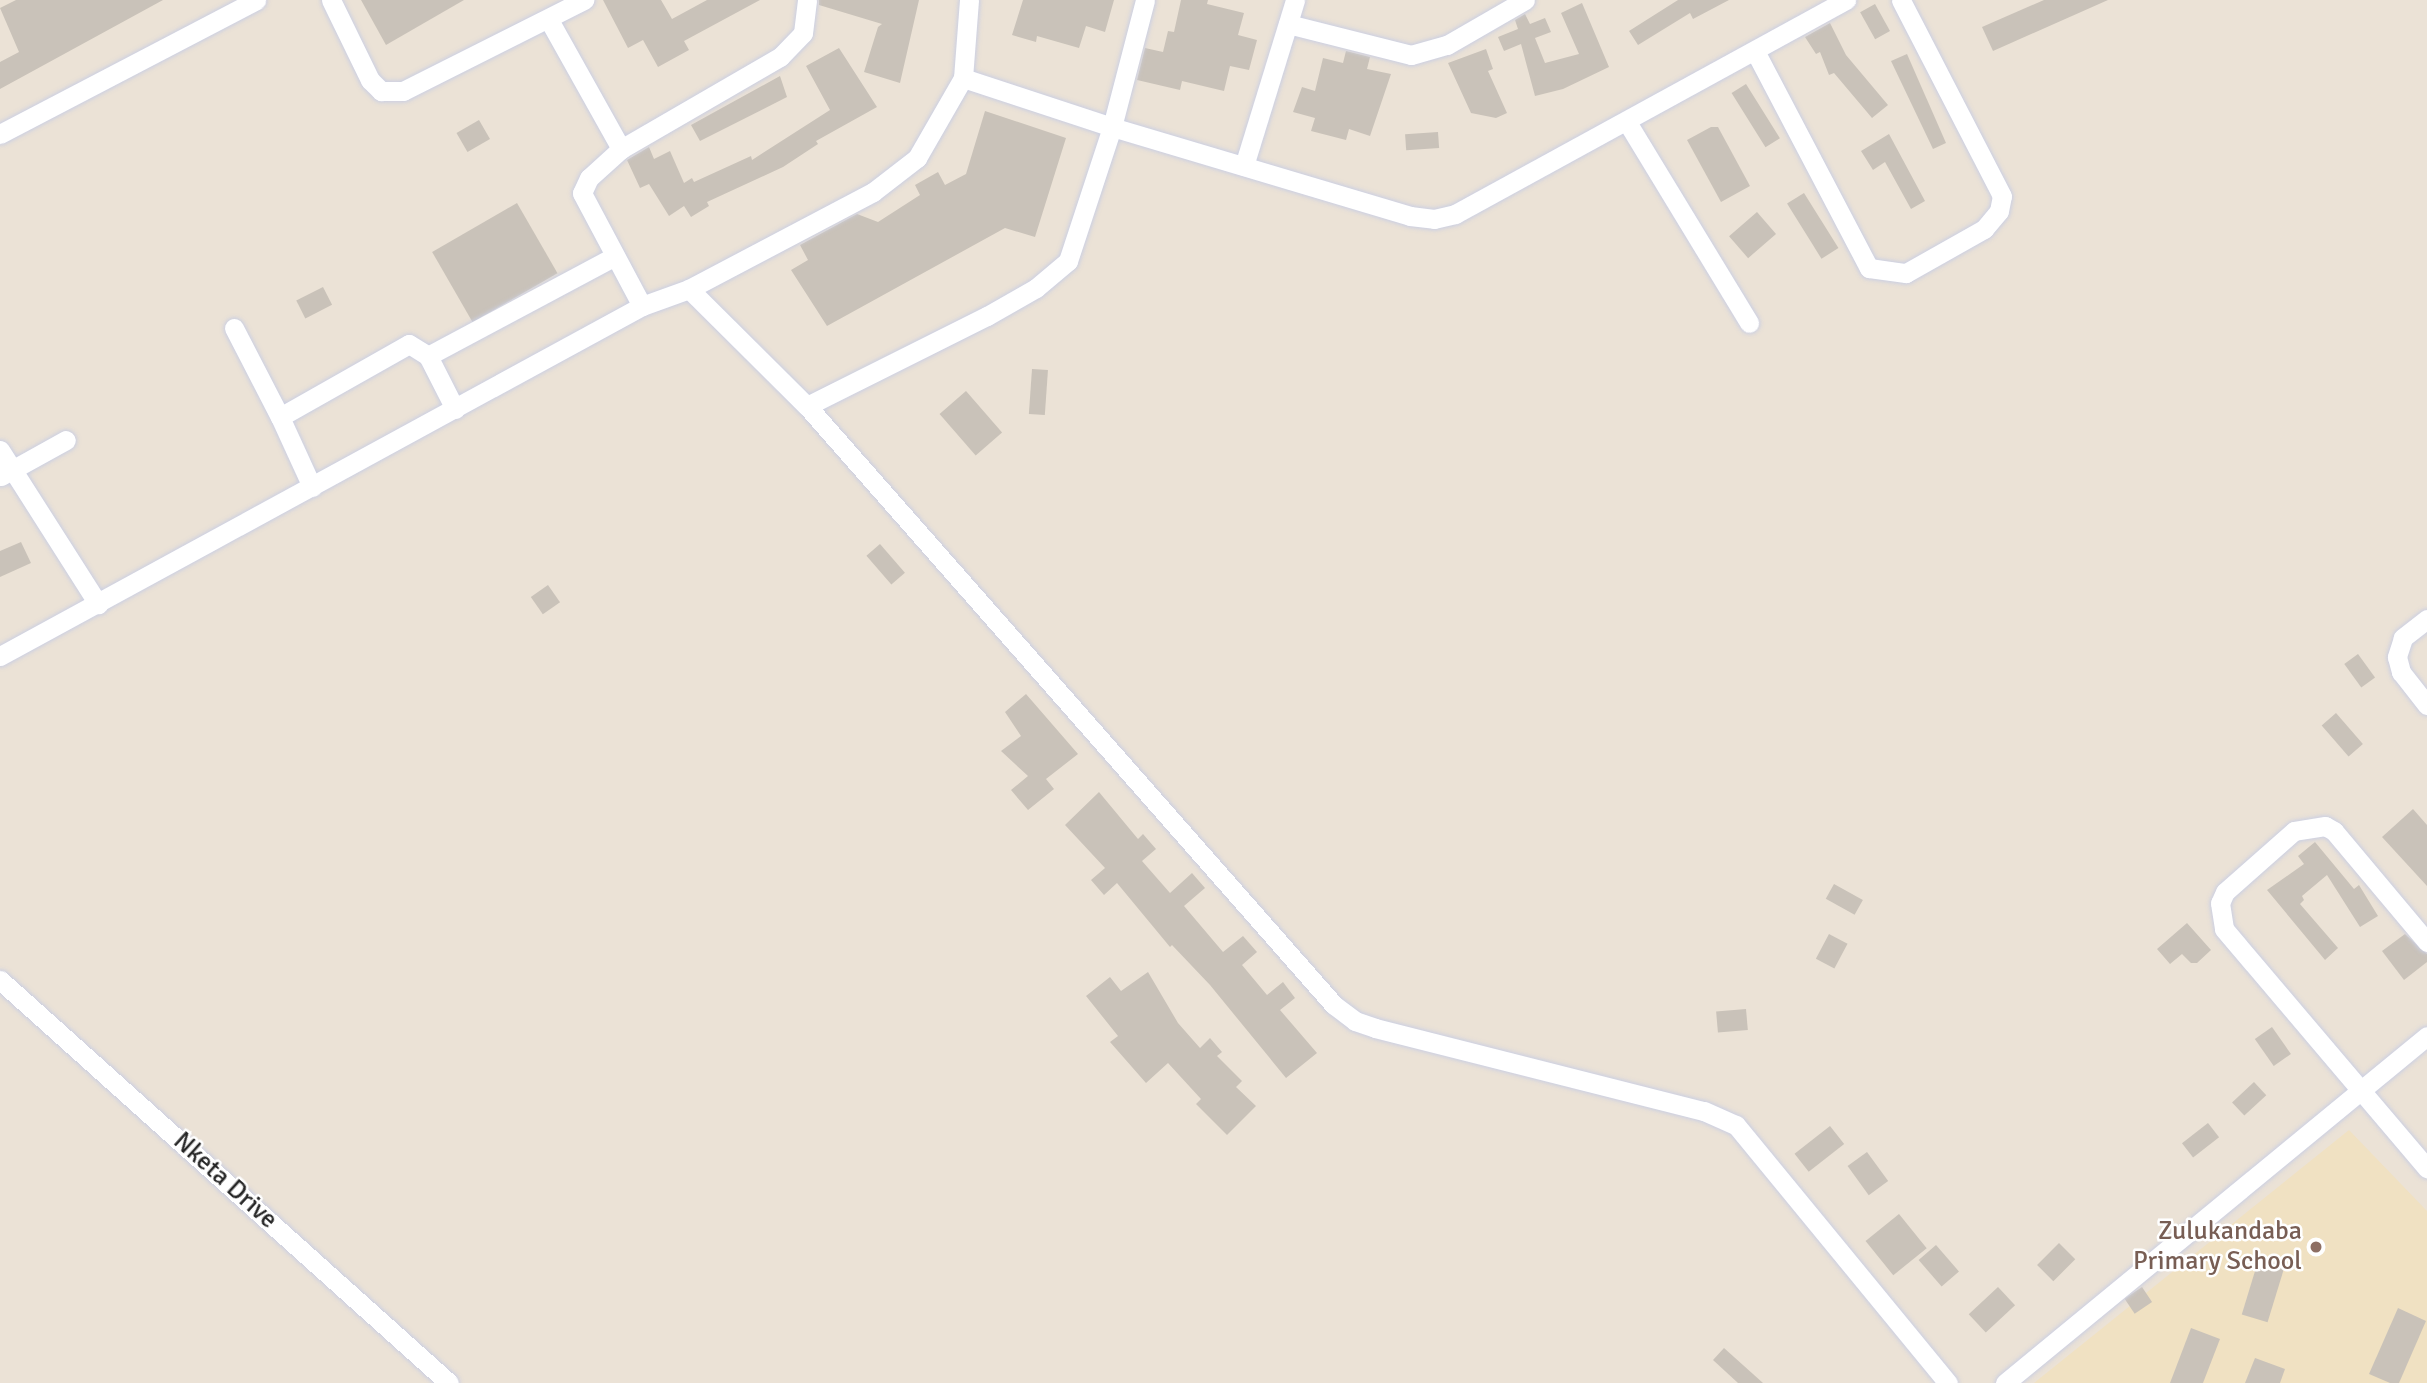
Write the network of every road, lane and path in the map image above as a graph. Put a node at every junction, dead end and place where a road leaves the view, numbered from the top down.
1 (256, 0) edge
2 (331, 0) edge
3 (584, 0) edge
4 (807, 0) edge
5 (969, 0) edge
6 (1145, 0) edge
7 (1295, 0) edge
8 (1846, 0) edge
9 (1901, 0) edge
10 (1519, 1) edge
11 (549, 20) junction
12 (1288, 24) junction
13 (1756, 53) junction
14 (963, 78) junction
15 (1627, 122) junction
16 (1112, 127) junction
17 (0, 134) edge
18 (621, 149) junction
19 (1244, 166) junction
20 (615, 256) junction
21 (689, 289) junction
22 (642, 306) junction
23 (1749, 323) dead end
24 (234, 328) dead end
25 (428, 356) junction
26 (807, 406) junction
27 (455, 409) junction
28 (280, 417) junction
29 (66, 440) dead end
30 (0, 450) edge
31 (6, 474) edge
32 (312, 487) junction
33 (98, 604) junction
34 (2427, 618) edge
35 (0, 656) edge
36 (2427, 705) edge
37 (2427, 942) edge
38 (0, 980) edge
39 (2427, 1036) edge
40 (2359, 1093) junction
41 (2427, 1168) edge
42 (449, 1383) edge
43 (1948, 1383) edge
44 (2005, 1383) edge

1 - 17 street
2 - 11 street
3 - 11 street
4 - 18 street
5 - 14 street
6 - 16 street
7 - 12 street
8 - 13 street
9 - 13 street
10 - 12 street
11 - 18 street
12 - 19 street
13 - 15 street
14 - 16 street
14 - 21 street
15 - 19 street
15 - 23 street
16 - 19 street
16 - 26 street
18 - 20 street
20 - 22 street
20 - 25 street
21 - 22 street
21 - 26 street
22 - 27 street
24 - 28 street
25 - 27 street
25 - 28 street
26 - 43 street
27 - 32 street
28 - 32 street
29 - 31 street
30 - 31 street
31 - 33 street
32 - 33 street
33 - 35 street
34 - 36 street
37 - 40 street
38 - 42 street, Nketa Drive
39 - 40 street
40 - 41 street
40 - 44 street

